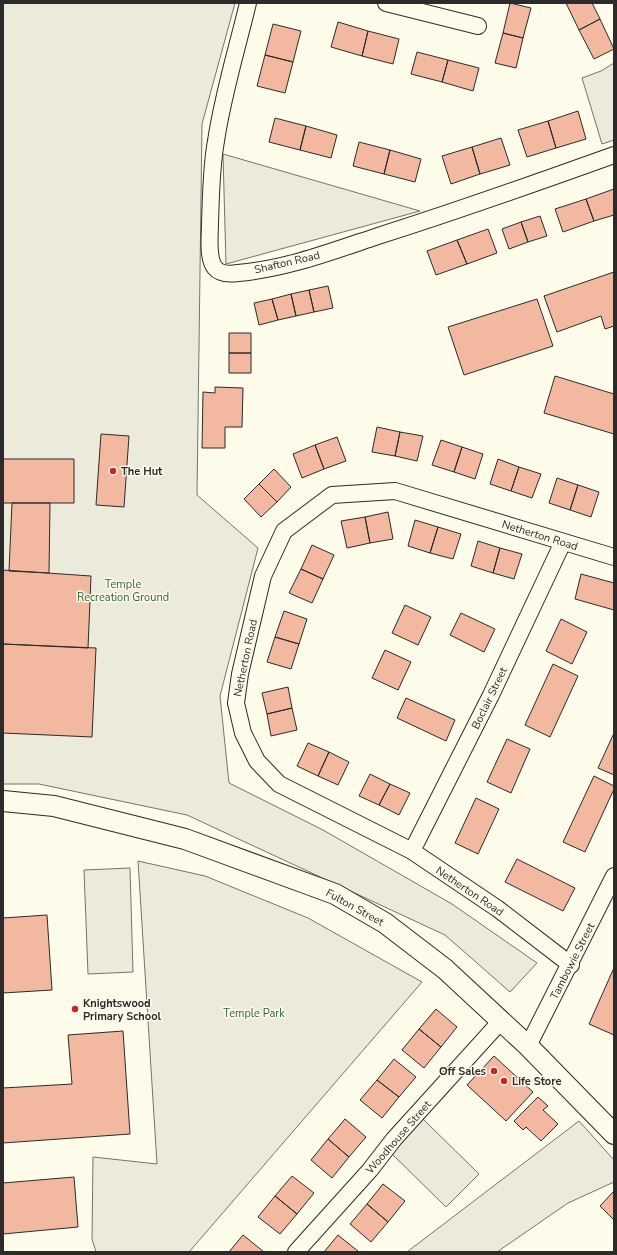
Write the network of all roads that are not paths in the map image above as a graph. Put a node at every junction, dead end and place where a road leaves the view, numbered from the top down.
1 (248, 3) edge
2 (386, 3) edge
3 (478, 26) dead end
4 (614, 155) edge
5 (563, 542) junction
6 (614, 557) edge
7 (3, 801) edge
8 (412, 851) junction
9 (614, 876) edge
10 (570, 965) junction
11 (501, 1021) junction
12 (528, 1046) junction
13 (614, 1134) edge
14 (296, 1252) edge

1 - 4 street, Shafton Road
2 - 3 street
5 - 6 street, Netherton Road
5 - 8 street, Boclair Street
5 - 8 street, Netherton Road
7 - 11 street, Fulton Street
8 - 10 street, Netherton Road
9 - 10 street, Tambowie Street
10 - 12 street, Tambowie Street
11 - 12 street, Fulton Street
11 - 14 street, Woodhouse Street
12 - 13 street, Fulton Street

